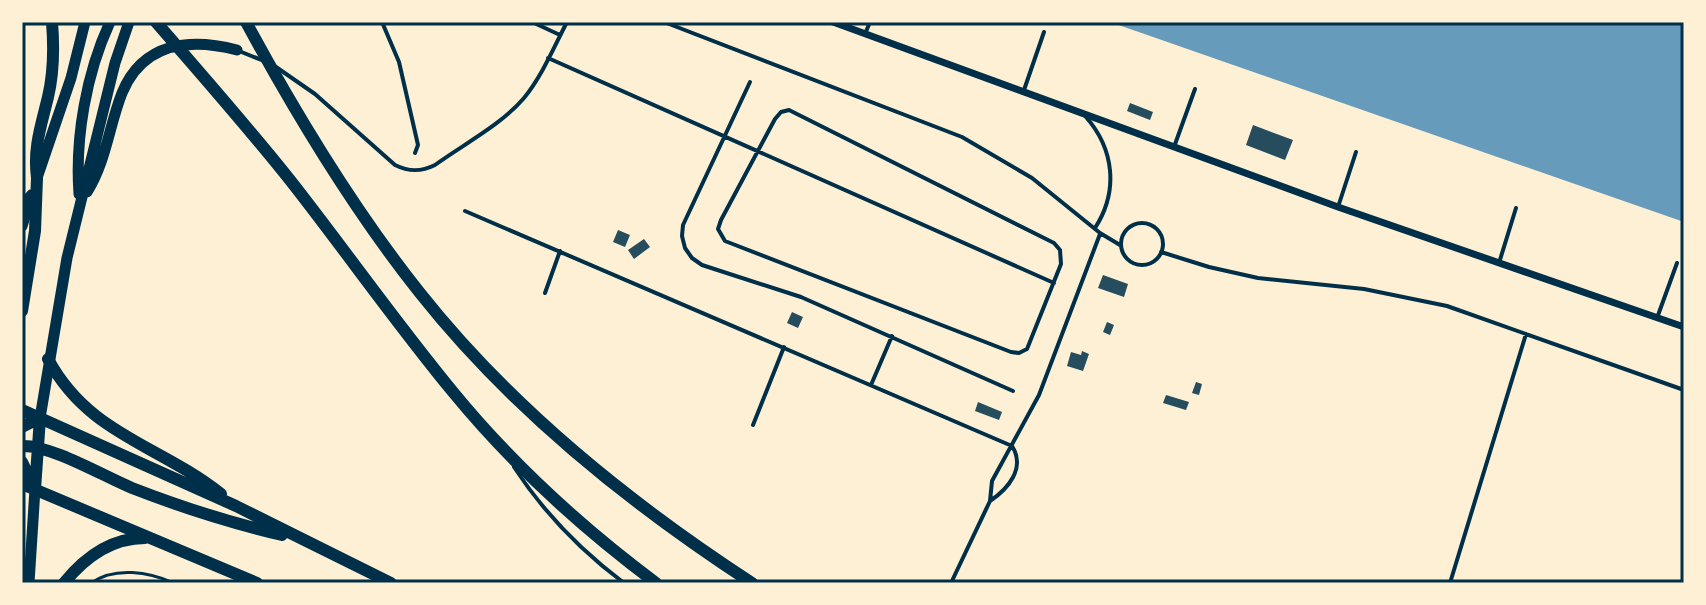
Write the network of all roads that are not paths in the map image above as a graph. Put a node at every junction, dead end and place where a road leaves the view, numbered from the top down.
1 (52, 22) edge
2 (82, 22) edge
3 (110, 22) edge
4 (129, 22) edge
5 (156, 22) edge
6 (246, 22) edge
7 (382, 22) edge
8 (532, 22) edge
9 (567, 22) edge
10 (664, 22) edge
11 (833, 22) edge
12 (870, 22) edge
13 (1044, 32) dead end
14 (865, 34) junction
15 (560, 35) junction
16 (237, 50) joint
17 (548, 58) junction
18 (750, 82) dead end
19 (1195, 89) dead end
20 (1023, 92) junction
21 (1084, 115) junction
22 (725, 137) junction
23 (1174, 147) junction
24 (758, 151) junction
25 (1356, 152) dead end
26 (415, 153) dead end
27 (37, 178) junction
28 (32, 195) junction
29 (80, 203) junction
30 (22, 207) edge
31 (1338, 207) junction
32 (1516, 208) dead end
33 (465, 211) dead end
34 (22, 226) edge
35 (1095, 228) junction
36 (1100, 233) junction
37 (1120, 245) junction
38 (560, 251) junction
39 (1161, 252) junction
40 (1499, 263) junction
41 (1677, 263) dead end
42 (1054, 283) junction
43 (545, 293) dead end
44 (22, 311) edge
45 (1657, 318) junction
46 (1684, 327) edge
47 (1526, 334) junction
48 (892, 336) junction
49 (784, 347) junction
50 (48, 359) junction
51 (871, 385) junction
52 (1684, 390) edge
53 (1013, 391) dead end
54 (22, 410) edge
55 (40, 418) junction
56 (753, 425) dead end
57 (22, 427) edge
58 (500, 445) junction
59 (22, 446) edge
60 (1012, 446) junction
61 (38, 447) junction
62 (22, 462) edge
63 (22, 484) edge
64 (35, 489) junction
65 (990, 501) junction
66 (236, 506) junction
67 (150, 538) junction
68 (305, 540) junction
69 (953, 582) edge
70 (29, 583) edge
71 (64, 583) edge
72 (257, 583) edge
73 (391, 583) edge
74 (624, 583) edge
75 (656, 583) edge
76 (752, 583) edge
77 (1450, 583) edge

1 - 27 main road
2 - 27 main road
3 - 29 main road
4 - 29 main road
5 - 58 main road
6 - 76 main road
7 - 26 lane
8 - 15 lane
9 - 15 lane
10 - 35 lane
11 - 14 street
12 - 14 lane
13 - 20 lane
14 - 20 street
15 - 17 lane
16 - 17 lane
16 - 29 main road
17 - 22 lane
18 - 22 lane
19 - 23 lane
20 - 21 street
21 - 23 street
21 - 35 lane
22 - 24 lane
22 - 48 lane
23 - 31 street
24 - 42 lane
24 - 42 lane
24 - 42 lane
25 - 31 lane
27 - 28 main road
27 - 44 main road
28 - 30 main road
28 - 34 main road
29 - 50 main road
31 - 40 street
32 - 40 lane
33 - 38 lane
35 - 36 lane
36 - 37 lane
36 - 60 lane
37 - 39 lane
37 - 39 lane
38 - 43 lane
38 - 49 lane
39 - 47 lane
40 - 45 street
41 - 45 lane
45 - 46 street
47 - 52 lane
47 - 77 lane
48 - 51 lane
48 - 53 lane
49 - 51 lane
49 - 56 lane
50 - 55 main road
50 - 66 main road
51 - 60 lane
54 - 55 main road
55 - 57 main road
55 - 61 main road
55 - 66 main road
58 - 74 lane
58 - 75 main road
59 - 61 main road
60 - 65 lane
60 - 65 lane
61 - 64 main road
61 - 68 main road
62 - 64 main road
63 - 64 main road
64 - 67 main road
64 - 70 main road
65 - 69 lane
66 - 68 main road
67 - 71 main road
67 - 72 main road
68 - 73 main road

